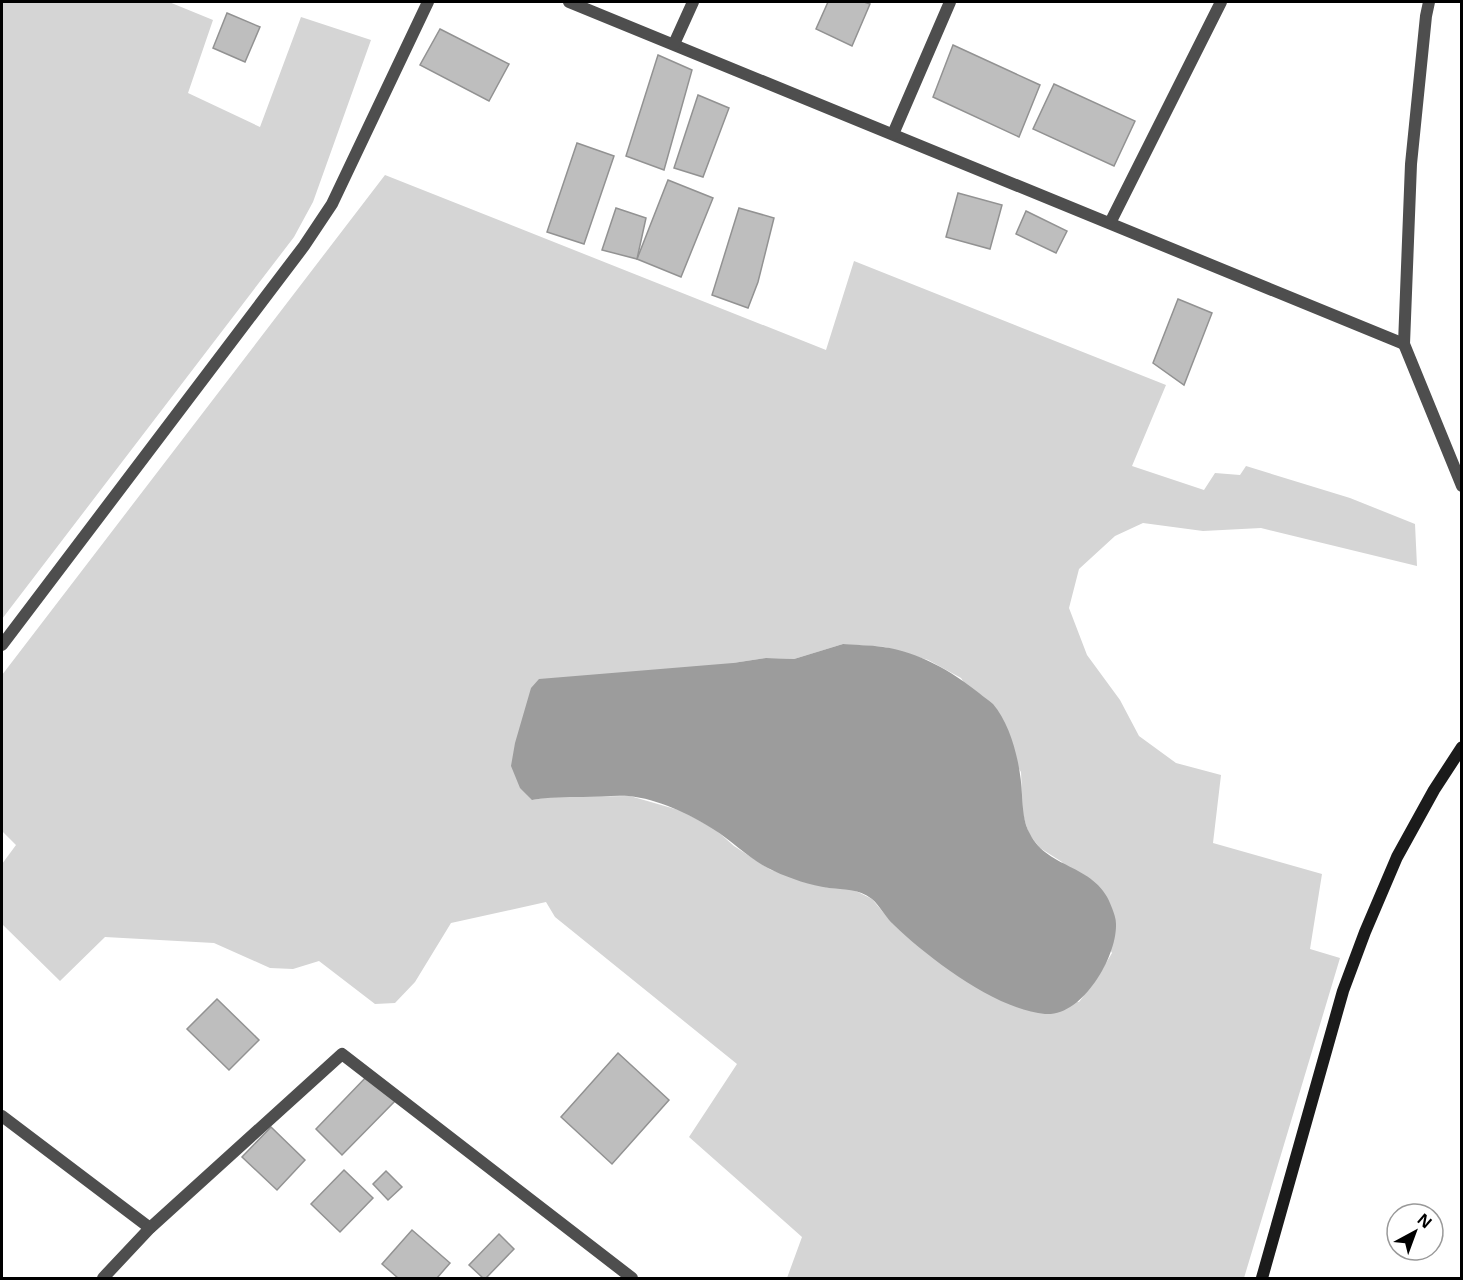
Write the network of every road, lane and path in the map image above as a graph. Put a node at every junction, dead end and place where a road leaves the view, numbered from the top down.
1 (428, 2) edge
2 (570, 2) edge
3 (693, 2) edge
4 (950, 2) edge
5 (1221, 2) edge
6 (1430, 2) edge
7 (674, 44) junction
8 (893, 134) junction
9 (1110, 224) junction
10 (1404, 344) junction
11 (1461, 486) edge
12 (2, 645) edge
13 (1461, 747) edge
14 (2, 1116) edge
15 (150, 1228) junction
16 (103, 1278) edge
17 (632, 1278) edge
18 (1262, 1278) edge

1 - 12 street
2 - 7 street
3 - 7 street
4 - 8 street
5 - 9 street
6 - 10 street
7 - 8 street
8 - 9 street
9 - 10 street
10 - 11 street
13 - 18 street
14 - 15 street
15 - 16 street
15 - 17 street

